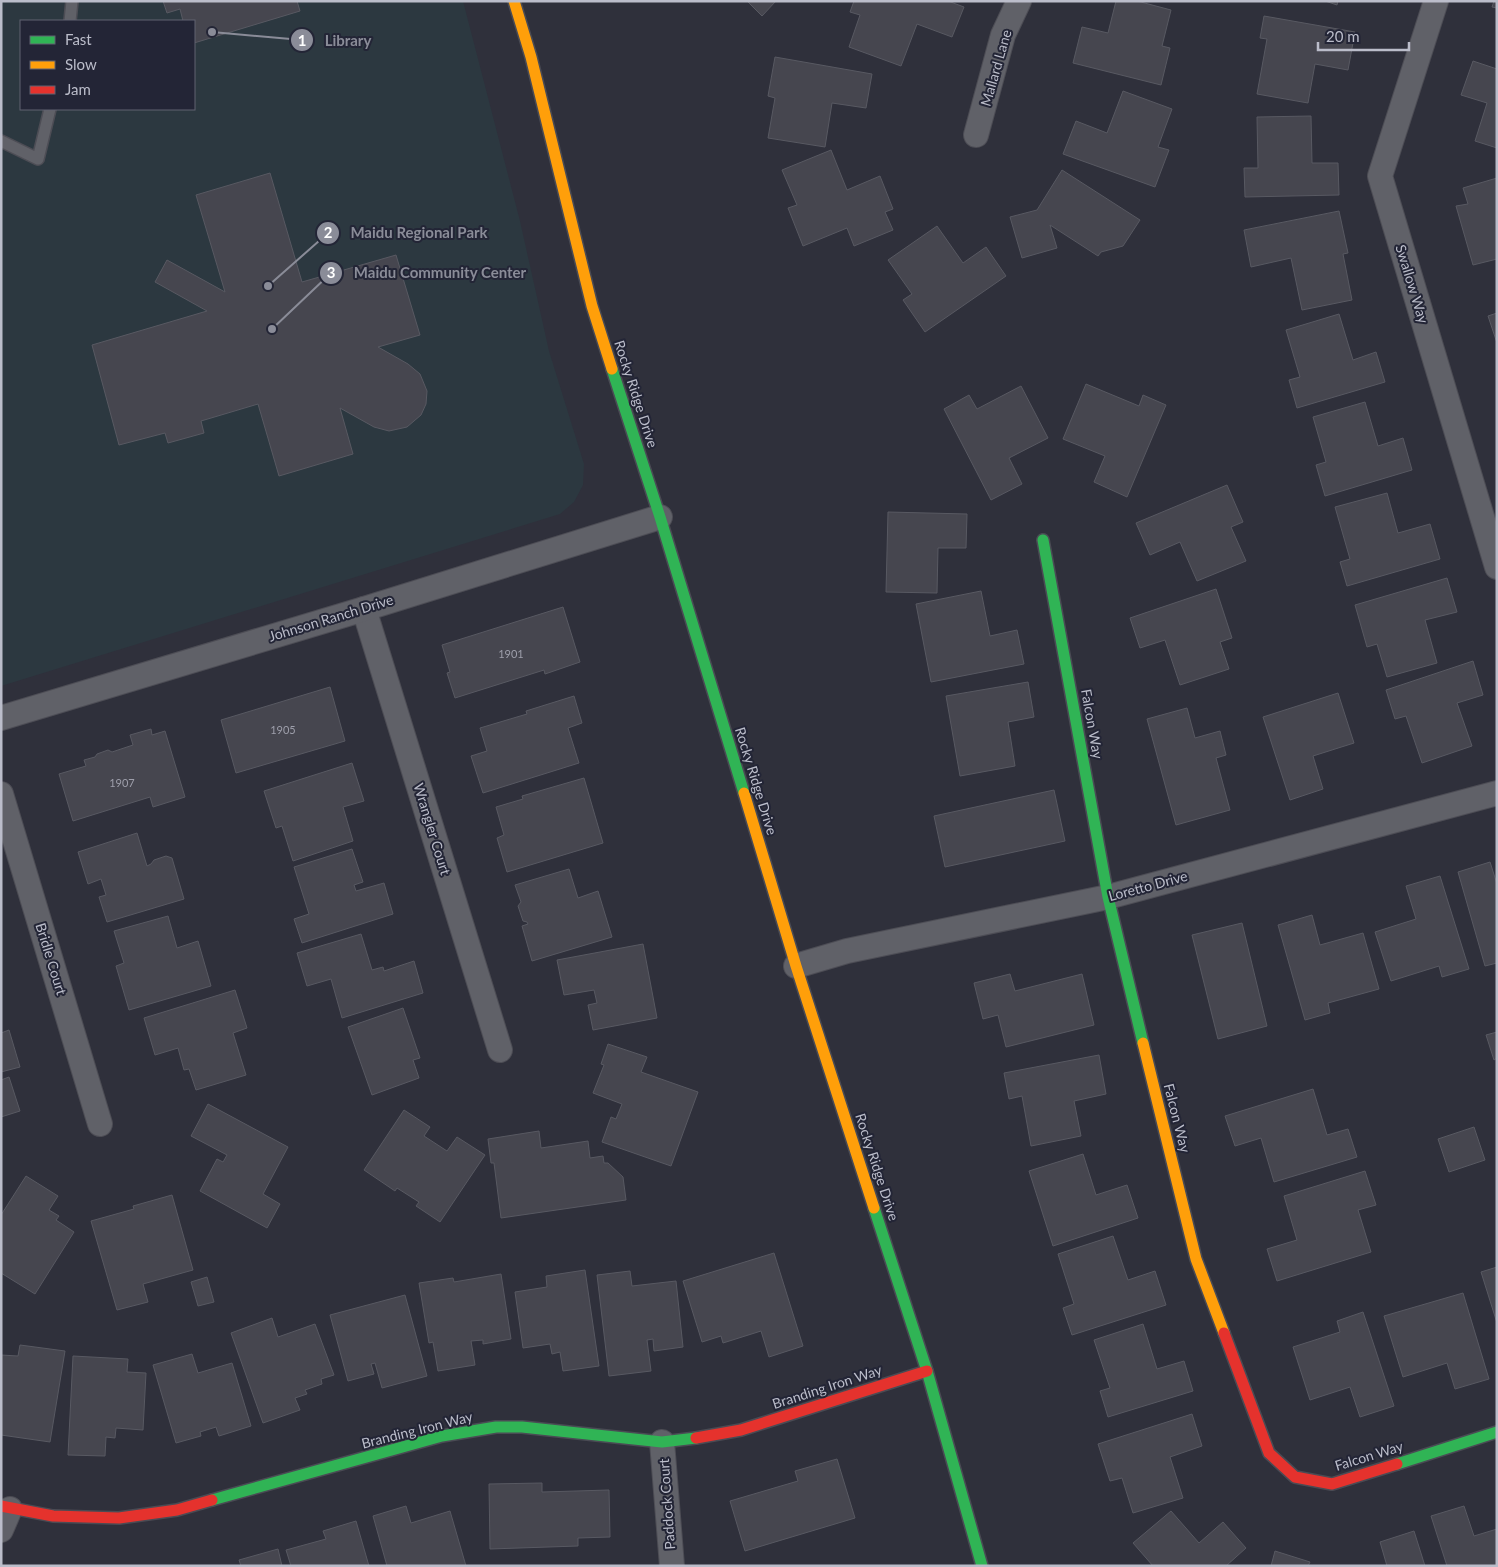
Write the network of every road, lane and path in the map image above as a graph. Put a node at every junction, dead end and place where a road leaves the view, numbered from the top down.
1 (72, 1) edge
2 (514, 1) edge
3 (1019, 1) edge
4 (1436, 1) edge
5 (70, 20) edge
6 (50, 110) edge
7 (976, 135) dead end
8 (1, 141) edge
9 (660, 516) junction
10 (1043, 540) dead end
11 (1497, 567) edge
12 (364, 609) junction
13 (1, 718) edge
14 (1497, 793) edge
15 (1, 794) edge
16 (1108, 897) junction
17 (796, 966) junction
18 (500, 1050) dead end
19 (100, 1124) dead end
20 (927, 1371) junction
21 (1497, 1432) edge
22 (662, 1442) junction
23 (4, 1515) edge
24 (672, 1566) edge
25 (982, 1566) edge

1 - 5 lane
2 - 9 street, Rocky Ridge Drive
3 - 7 street, Mallard Lane
4 - 11 street, Swallow Way
6 - 8 lane
9 - 12 street, Johnson Ranch Drive
9 - 17 street, Rocky Ridge Drive
10 - 16 street, Falcon Way
12 - 13 street, Johnson Ranch Drive
12 - 18 street, Wrangler Court
14 - 16 street, Loretto Drive
15 - 19 street, Bridle Court
16 - 17 street, Loretto Drive
16 - 21 street, Falcon Way
17 - 20 street, Rocky Ridge Drive
20 - 22 street, Branding Iron Way
20 - 25 street, Rocky Ridge Drive
22 - 23 street, Branding Iron Way
22 - 24 street, Paddock Court

